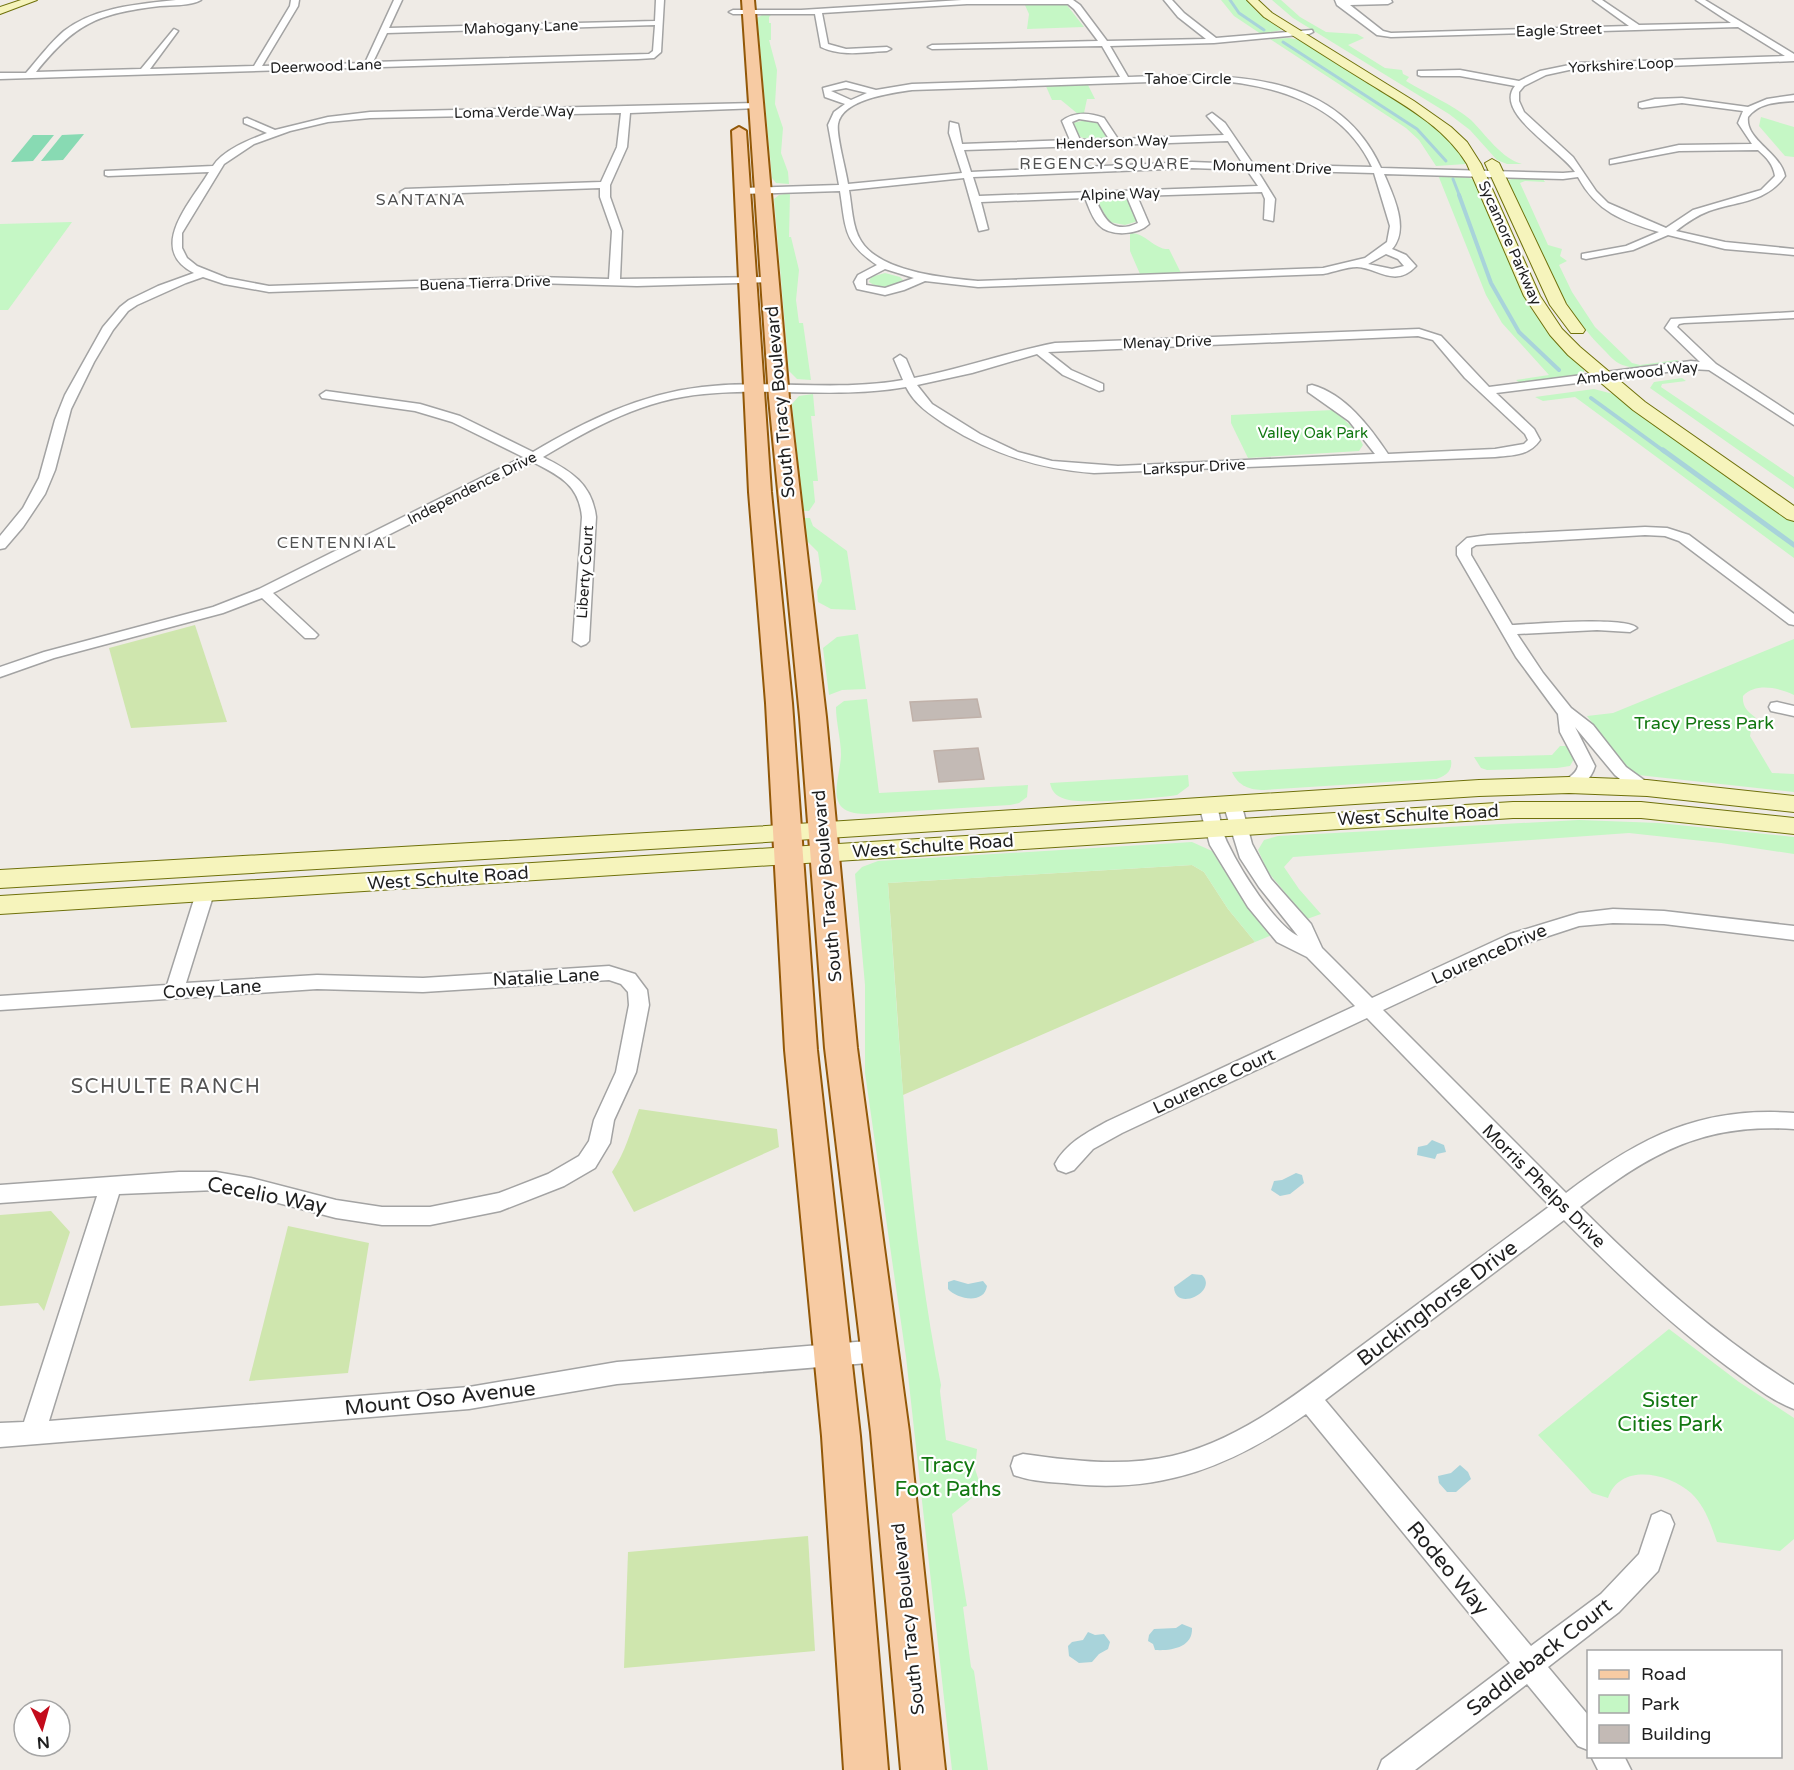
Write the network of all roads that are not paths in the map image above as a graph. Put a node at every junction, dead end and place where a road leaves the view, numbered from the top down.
1 (29, 0) edge
2 (197, 0) edge
3 (295, 0) edge
4 (398, 0) edge
5 (660, 0) edge
6 (1168, 0) edge
7 (1252, 0) edge
8 (1267, 0) edge
9 (1597, 0) edge
10 (1700, 0) edge
11 (1340, 1) edge
12 (968, 2) junction
13 (1388, 2) dead end
14 (742, 7) edge
15 (818, 10) junction
16 (0, 11) edge
17 (974, 12) dead end
18 (658, 23) junction
19 (1737, 25) junction
20 (1637, 28) junction
21 (174, 31) dead end
22 (383, 31) junction
23 (1300, 33) junction
24 (1214, 41) junction
25 (1104, 43) junction
26 (932, 47) dead end
27 (887, 49) dead end
28 (1794, 58) edge
29 (368, 65) junction
30 (256, 69) junction
31 (143, 72) junction
32 (1264, 73) dead end
33 (1421, 73) dead end
34 (29, 75) junction
35 (1277, 75) dead end
36 (0, 76) edge
37 (1125, 79) junction
38 (1240, 79) junction
39 (1520, 84) junction
40 (1274, 86) junction
41 (876, 93) junction
42 (1794, 98) edge
43 (851, 103) junction
44 (1642, 105) dead end
45 (747, 106) junction
46 (626, 110) junction
47 (1750, 110) junction
48 (1212, 116) dead end
49 (247, 121) dead end
50 (953, 124) dead end
51 (274, 133) junction
52 (1231, 138) junction
53 (1114, 141) junction
54 (1076, 143) junction
55 (958, 147) junction
56 (1761, 147) junction
57 (1613, 162) dead end
58 (1250, 166) junction
59 (214, 169) junction
60 (1377, 170) junction
61 (1477, 170) junction
62 (1496, 171) junction
63 (108, 173) dead end
64 (967, 174) junction
65 (1579, 174) junction
66 (605, 185) junction
67 (844, 186) junction
68 (1265, 189) junction
69 (756, 190) junction
70 (405, 192) dead end
71 (1131, 194) junction
72 (1089, 195) junction
73 (975, 199) junction
74 (1269, 219) dead end
75 (983, 229) dead end
76 (1669, 231) junction
77 (1384, 250) junction
78 (1794, 252) edge
79 (1586, 256) dead end
80 (1358, 263) junction
81 (885, 265) junction
82 (202, 274) junction
83 (922, 278) junction
84 (759, 280) junction
85 (614, 283) junction
86 (1794, 315) edge
87 (1586, 339) dead end
88 (1039, 350) junction
89 (1598, 352) dead end
90 (900, 359) dead end
91 (1712, 367) junction
92 (1616, 379) junction
93 (910, 381) junction
94 (1099, 387) dead end
95 (766, 389) junction
96 (1312, 389) dead end
97 (326, 395) dead end
98 (1490, 395) junction
99 (1794, 421) edge
100 (1717, 442) dead end
101 (536, 456) junction
102 (1384, 458) junction
103 (1794, 515) edge
104 (0, 545) edge
105 (264, 592) junction
106 (1794, 621) edge
107 (1630, 627) dead end
108 (1509, 630) junction
109 (310, 634) dead end
110 (581, 640) dead end
111 (0, 672) edge
112 (1777, 707) dead end
113 (1794, 711) edge
114 (1566, 713) junction
115 (1569, 785) junction
116 (1647, 788) junction
117 (1794, 804) edge
118 (1218, 812) junction
119 (1794, 826) edge
120 (1238, 827) junction
121 (823, 841) junction
122 (787, 844) junction
123 (0, 879) edge
124 (205, 893) junction
125 (0, 905) edge
126 (1794, 933) edge
127 (1314, 952) junction
128 (423, 985) joint
129 (174, 992) junction
130 (0, 1004) edge
131 (1369, 1009) junction
132 (1794, 1121) edge
133 (1066, 1164) dead end
134 (111, 1186) junction
135 (0, 1194) edge
136 (500, 1202) joint
137 (1564, 1208) junction
138 (880, 1351) junction
139 (833, 1356) junction
140 (1794, 1398) edge
141 (1309, 1399) junction
142 (33, 1432) junction
143 (0, 1435) edge
144 (1023, 1466) dead end
145 (1660, 1524) dead end
146 (1530, 1666) junction
147 (1587, 1735) edge
148 (1607, 1758) edge
149 (866, 1770) edge
150 (923, 1770) edge
151 (1392, 1770) edge
152 (1617, 1770) edge

1 - 16 main road
2 - 34 street
3 - 30 street
4 - 22 street
5 - 18 street
6 - 24 street
7 - 23 main road, Sycamore Parkway
8 - 23 main road, Sycamore Parkway
9 - 20 street
10 - 19 street
11 - 13 street
11 - 20 street, Eagle Street
12 - 15 street
12 - 17 street
12 - 25 street
14 - 15 street
14 - 45 main road, South Tracy Boulevard
15 - 27 street
18 - 22 street, Mahogany Lane
18 - 29 street, Deerwood Lane
19 - 20 street, Eagle Street
19 - 28 street
21 - 31 street
22 - 29 street
23 - 24 street
23 - 61 main road, Sycamore Parkway
23 - 62 main road, Sycamore Parkway
24 - 25 street
25 - 26 street
25 - 37 street
28 - 39 street, Yorkshire Loop
29 - 30 street, Deerwood Lane
30 - 31 street, Deerwood Lane
31 - 34 street, Deerwood Lane
32 - 38 street
33 - 39 street
34 - 36 street, Deerwood Lane
35 - 40 street
37 - 38 street, Tahoe Circle
37 - 41 street, Tahoe Circle
38 - 40 street, Tahoe Circle
39 - 65 street
40 - 60 street, Tahoe Circle
41 - 43 street, Tahoe Circle
41 - 43 street, Tahoe Circle
42 - 47 street
43 - 67 street, Tahoe Circle
44 - 47 street
45 - 46 street, Loma Verde Way
45 - 69 main road, South Tracy Boulevard
46 - 51 street, Loma Verde Way
46 - 66 street
47 - 56 street
48 - 52 street
49 - 51 street
50 - 55 street
51 - 59 street, Loma Verde Way
52 - 53 street, Henderson Way
52 - 58 street
53 - 54 street, Henderson Way
53 - 54 street
54 - 55 street, Henderson Way
55 - 64 street
56 - 57 street
56 - 76 street
58 - 60 street, Monument Drive
58 - 64 street, Monument Drive
58 - 68 street
59 - 63 street
59 - 82 street, Loma Verde Way
60 - 61 street, Monument Drive
60 - 77 street, Tahoe Circle
61 - 62 street, Monument Drive
61 - 92 main road, Sycamore Parkway
62 - 65 street, Monument Drive
62 - 87 main road, Sycamore Parkway
64 - 67 street, Monument Drive
64 - 73 street
65 - 76 street
66 - 70 street
66 - 85 street
67 - 69 street, Monument Drive
67 - 81 street, Tahoe Circle
68 - 71 street, Alpine Way
68 - 74 street
69 - 84 main road, South Tracy Boulevard
71 - 72 street, Alpine Way
71 - 72 street
72 - 73 street, Alpine Way
73 - 75 street
76 - 78 street
76 - 79 street
77 - 80 street, Tahoe Circle
77 - 80 street, Tahoe Circle
80 - 83 street, Tahoe Circle
81 - 83 street, Tahoe Circle
81 - 83 street, Tahoe Circle
82 - 85 street, Buena Tierra Drive
82 - 104 street
84 - 85 street, Buena Tierra Drive
84 - 95 main road, South Tracy Boulevard
86 - 91 street
88 - 93 street, Menay Drive
88 - 94 street
88 - 98 street, Menay Drive
89 - 92 main road, Sycamore Parkway
90 - 93 street, Larkspur Drive
91 - 92 street, Amberwood Way
91 - 99 street
92 - 98 street, Amberwood Way
92 - 100 main road, Sycamore Parkway
92 - 103 main road, Sycamore Parkway
93 - 95 street, Menay Drive
93 - 102 street, Larkspur Drive
95 - 101 street, Independence Drive
95 - 121 main road, South Tracy Boulevard
95 - 122 main road, South Tracy Boulevard
96 - 102 street
97 - 101 street, Liberty Court
98 - 102 street, Larkspur Drive
101 - 105 street, Independence Drive
101 - 110 street, Liberty Court
105 - 109 street
105 - 111 street, Independence Drive
106 - 108 street
107 - 108 street
108 - 114 street
112 - 113 street
114 - 115 street
114 - 116 street
115 - 116 main road, West Schulte Road
115 - 118 main road, West Schulte Road
116 - 117 main road, West Schulte Road
118 - 120 main road, West Schulte Road
118 - 121 main road, West Schulte Road
118 - 127 street, Morris Phelps Drive
119 - 120 main road, West Schulte Road
120 - 127 street, Morris Phelps Drive
121 - 122 main road, West Schulte Road
121 - 138 main road, South Tracy Boulevard
122 - 123 main road, West Schulte Road
122 - 124 main road, West Schulte Road
122 - 139 main road, South Tracy Boulevard
124 - 125 main road, West Schulte Road
124 - 129 street
126 - 131 street, LourenceDrive
127 - 131 street, Morris Phelps Drive
128 - 129 street, Covey Lane
128 - 136 street, Natalie Lane
129 - 130 street, Covey Lane
131 - 133 street, Lourence Court
131 - 137 street, Morris Phelps Drive
132 - 137 street, Buckinghorse Drive
134 - 135 street, Cecelio Way
134 - 136 street, Cecelio Way
134 - 142 street
137 - 140 street, Morris Phelps Drive
137 - 141 street, Buckinghorse Drive
138 - 139 street, Mount Oso Avenue
138 - 150 main road, South Tracy Boulevard
139 - 142 street, Mount Oso Avenue
139 - 149 main road, South Tracy Boulevard
141 - 144 street, Buckinghorse Drive
141 - 146 street, Rodeo Way
142 - 143 street, Mount Oso Avenue
145 - 146 street, Saddleback Court
146 - 147 street, Rodeo Way
146 - 151 street, Saddleback Court
148 - 152 street

